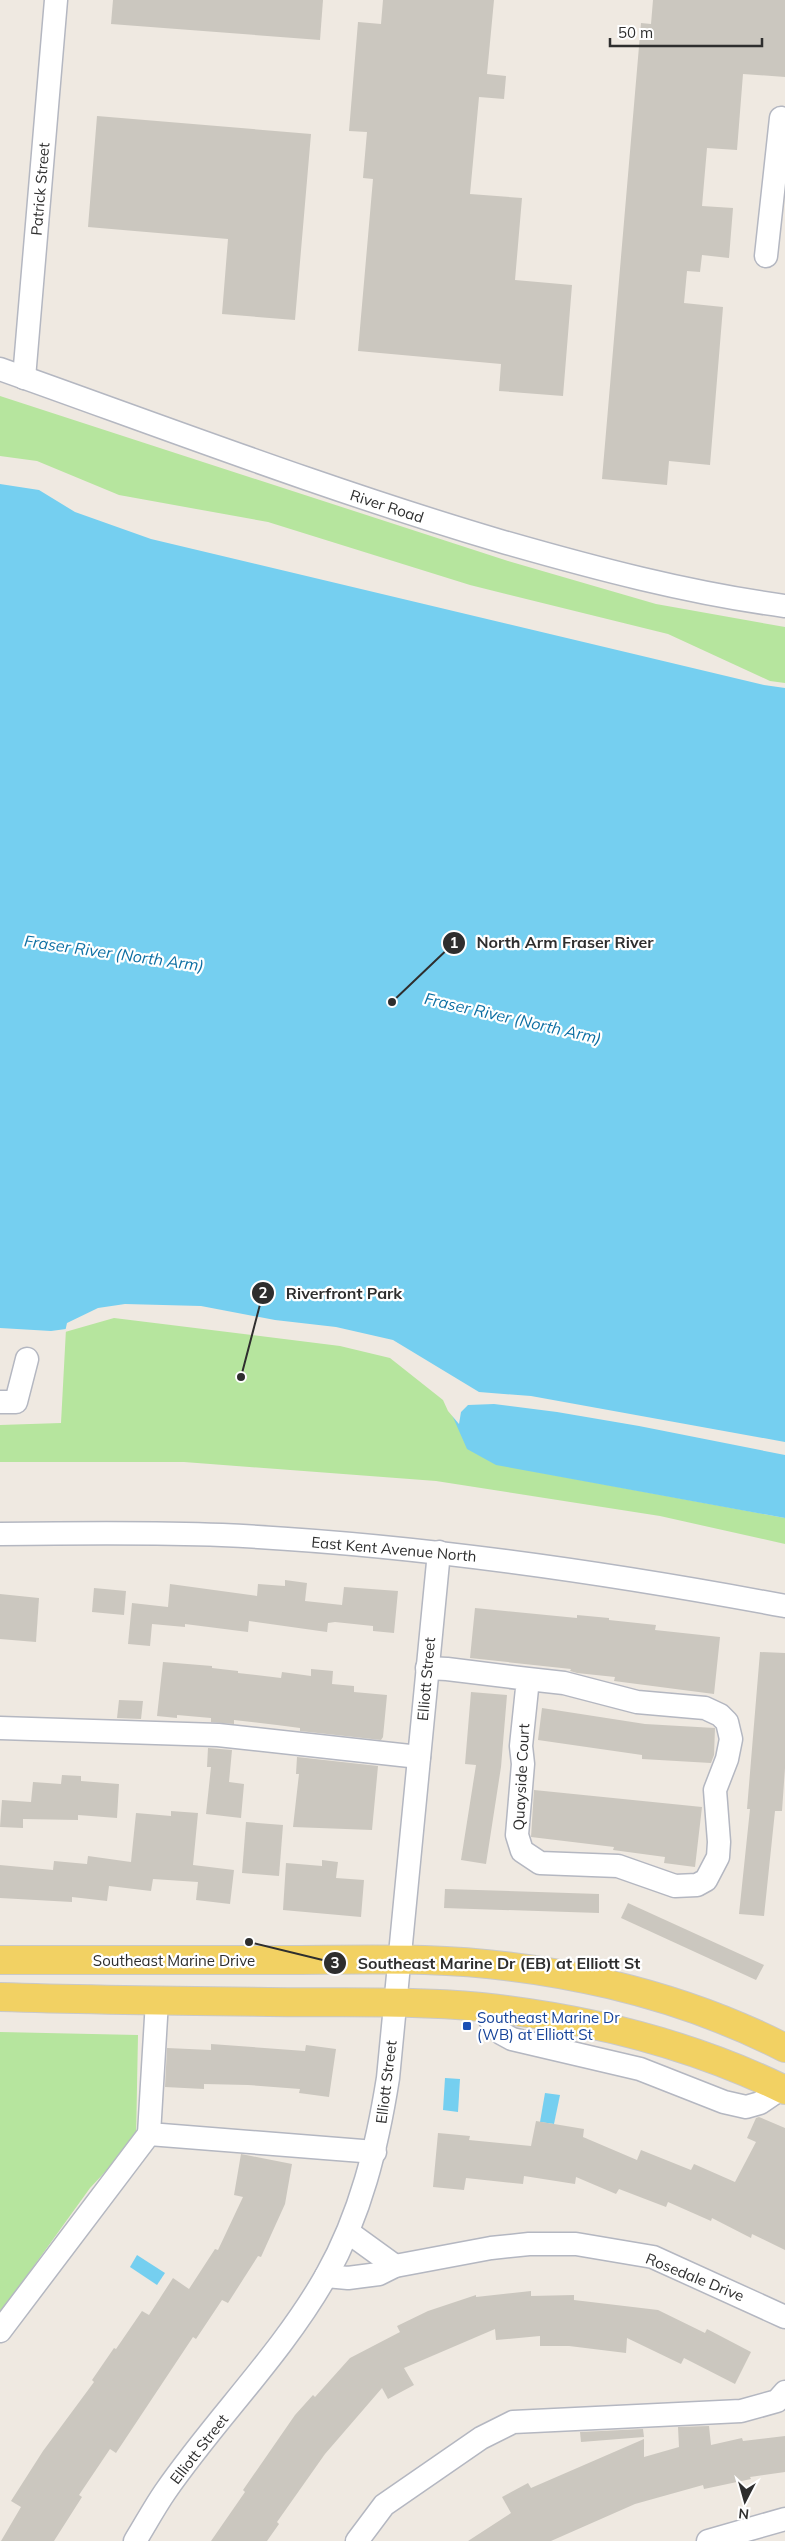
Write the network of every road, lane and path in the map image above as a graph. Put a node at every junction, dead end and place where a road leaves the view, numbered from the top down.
1 (56, 0) edge
2 (780, 118) dead end
3 (779, 184) edge
4 (766, 256) dead end
5 (0, 370) edge
6 (24, 378) junction
7 (785, 606) edge
8 (27, 1359) dead end
9 (0, 1402) edge
10 (0, 1534) edge
11 (439, 1552) junction
12 (785, 1606) edge
13 (427, 1668) junction
14 (528, 1679) junction
15 (0, 1728) edge
16 (420, 1757) junction
17 (0, 1960) edge
18 (399, 1960) junction
19 (0, 1998) edge
20 (156, 2001) junction
21 (395, 2004) junction
22 (480, 2007) junction
23 (785, 2048) edge
24 (783, 2089) edge
25 (149, 2134) junction
26 (375, 2152) junction
27 (348, 2232) junction
28 (395, 2266) junction
29 (326, 2276) junction
30 (785, 2317) edge
31 (0, 2330) edge
32 (785, 2392) edge
33 (785, 2519) edge
34 (135, 2541) edge
35 (357, 2541) edge
36 (708, 2541) edge

1 - 6 street, Patrick Street
2 - 3 street
3 - 4 street
5 - 6 street, River Road
6 - 7 street, River Road
8 - 9 street
10 - 11 street, East Kent Avenue North
11 - 12 street, East Kent Avenue North
11 - 13 street, Elliott Street
13 - 14 street, Quayside Court
13 - 16 street, Elliott Street
14 - 14 street, Quayside Court
15 - 16 street
16 - 18 street, Elliott Street
17 - 18 main road, Southeast Marine Drive
18 - 21 street, Elliott Street
18 - 23 main road, Southeast Marine Drive
19 - 20 main road
20 - 21 main road
20 - 25 street
21 - 22 main road
21 - 26 street, Elliott Street
22 - 24 main road
22 - 24 street
25 - 26 street
25 - 31 street
26 - 27 street, Elliott Street
27 - 28 street
27 - 29 street, Elliott Street
28 - 29 street, Rosedale Drive
28 - 30 street, Rosedale Drive
29 - 34 street, Elliott Street
32 - 35 street
33 - 36 street

